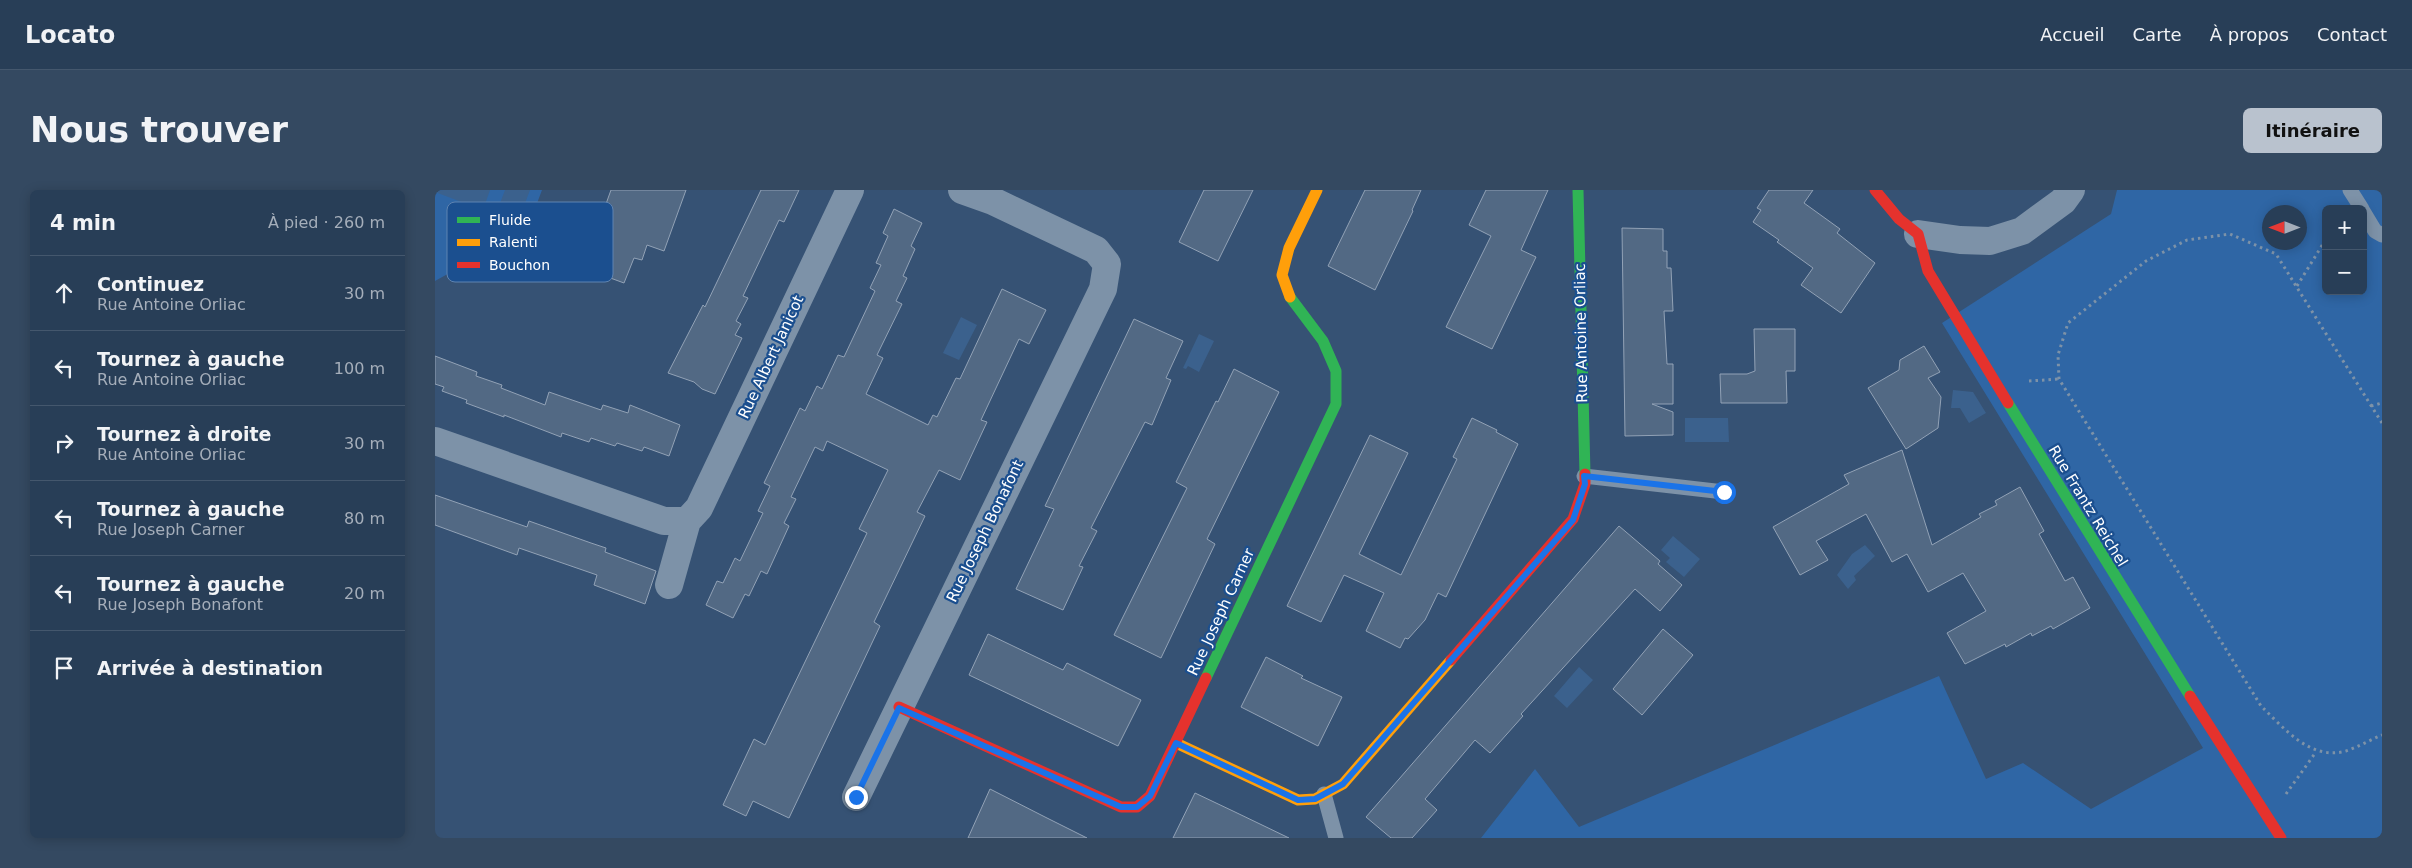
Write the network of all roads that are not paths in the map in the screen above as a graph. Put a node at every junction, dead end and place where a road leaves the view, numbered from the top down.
1 (850, 190) edge
2 (962, 190) edge
3 (1317, 190) edge
4 (1578, 190) edge
5 (1875, 190) edge
6 (2071, 190) edge
7 (2350, 190) edge
8 (995, 195) edge
9 (2360, 205) edge
10 (2367, 217) edge
11 (1918, 234) junction
12 (2382, 235) edge
13 (435, 441) edge
14 (1584, 476) junction
15 (1724, 492) dead end
16 (687, 521) junction
17 (669, 585) dead end
18 (899, 708) junction
19 (1176, 743) junction
20 (1324, 794) junction
21 (856, 797) dead end
22 (1336, 838) edge
23 (2281, 838) edge

1 - 16 street, Rue Albert Janicot
2 - 8 street
3 - 19 street, Rue Joseph Carner
4 - 14 street, Rue Antoine Orliac
5 - 11 street
6 - 11 street
7 - 9 lane
8 - 18 street, Rue Joseph Bonafont
10 - 12 lane
11 - 23 street, Rue Frantz Reichel
13 - 16 street
14 - 15 lane
14 - 20 street, Rue Antoine Orliac
16 - 17 street, Rue Albert Janicot
18 - 19 street, Rue Joseph Carner
18 - 21 street, Rue Joseph Bonafont
19 - 20 street, Rue Antoine Orliac
20 - 22 lane

